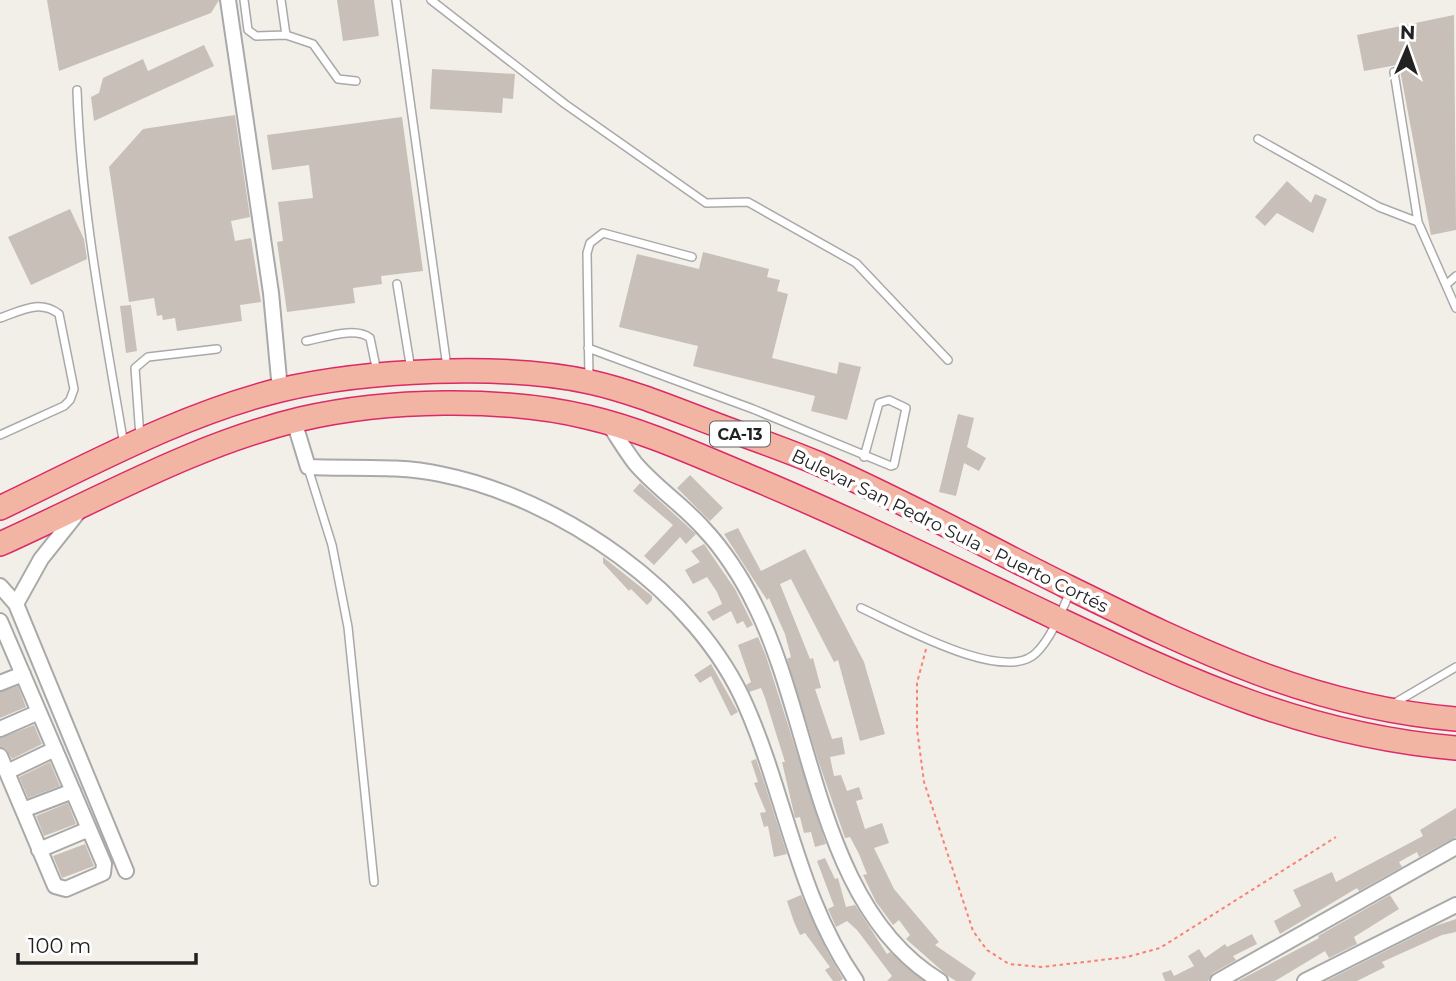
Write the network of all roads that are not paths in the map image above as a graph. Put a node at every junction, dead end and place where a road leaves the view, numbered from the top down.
1 (228, 0) edge
2 (244, 0) edge
3 (281, 0) edge
4 (396, 0) edge
5 (431, 0) edge
6 (286, 35) junction
7 (1394, 72) dead end
8 (356, 81) dead end
9 (77, 90) dead end
10 (1258, 139) dead end
11 (1418, 222) junction
12 (692, 257) dead end
13 (1456, 276) edge
14 (397, 284) dead end
15 (1447, 284) junction
16 (1456, 308) edge
17 (0, 318) edge
18 (306, 341) dead end
19 (588, 348) junction
20 (217, 349) dead end
21 (948, 360) dead end
22 (448, 372) junction
23 (412, 374) junction
24 (377, 376) junction
25 (589, 382) junction
26 (280, 390) junction
27 (294, 421) junction
28 (608, 422) junction
29 (0, 435) edge
30 (132, 445) junction
31 (864, 457) junction
32 (308, 467) junction
33 (2, 502) edge
34 (84, 506) junction
35 (0, 544) edge
36 (0, 586) edge
37 (1071, 588) junction
38 (16, 604) junction
39 (862, 608) dead end
40 (1058, 618) junction
41 (2, 629) edge
42 (1456, 667) edge
43 (23, 674) junction
44 (0, 683) edge
45 (39, 712) junction
46 (1383, 712) junction
47 (1456, 719) edge
48 (0, 729) edge
49 (1456, 748) edge
50 (55, 750) junction
51 (0, 756) edge
52 (7, 772) junction
53 (73, 791) junction
54 (23, 810) junction
55 (89, 829) junction
56 (1456, 847) edge
57 (40, 850) junction
58 (126, 871) dead end
59 (374, 882) dead end
60 (1456, 905) edge
61 (856, 981) edge
62 (940, 981) edge
63 (1218, 981) edge
64 (1305, 981) edge

1 - 26 street
2 - 6 lane
3 - 6 lane
4 - 22 lane
5 - 21 lane
6 - 8 lane
7 - 11 lane
9 - 30 lane
10 - 11 lane
11 - 15 lane
12 - 19 lane
13 - 15 lane
14 - 23 lane
15 - 16 lane
17 - 29 lane
18 - 24 lane
19 - 25 lane
19 - 31 lane
20 - 30 lane
22 - 23 highway, Bulevar San Pedro Sula - Puerto Cortés / CA-13
22 - 25 highway, Bulevar San Pedro Sula - Puerto Cortés / CA-13
23 - 24 highway, Bulevar San Pedro Sula - Puerto Cortés / CA-13
24 - 26 highway, Bulevar San Pedro Sula - Puerto Cortés / CA-13
25 - 37 highway, Bulevar San Pedro Sula - Puerto Cortés / CA-13
26 - 30 highway, Bulevar San Pedro Sula - Puerto Cortés / CA-13
27 - 28 highway, Bulevar San Pedro Sula - Puerto Cortés / CA-13
27 - 32 street
27 - 34 highway, Bulevar San Pedro Sula - Puerto Cortés / CA-13
28 - 40 highway, Bulevar San Pedro Sula - Puerto Cortés / CA-13
28 - 62 street
30 - 33 highway, Bulevar San Pedro Sula - Puerto Cortés / CA-13
31 - 31 lane
32 - 59 lane
32 - 61 street
34 - 35 highway, Bulevar San Pedro Sula - Puerto Cortés / CA-13
34 - 38 street
36 - 38 street
37 - 40 lane
37 - 46 highway, Bulevar San Pedro Sula - Puerto Cortés / CA-13
38 - 58 street
39 - 40 lane
40 - 49 highway, Bulevar San Pedro Sula - Puerto Cortés / CA-13
41 - 43 street
42 - 46 lane
43 - 44 street
43 - 45 street
45 - 48 street
45 - 50 street
46 - 47 highway, Bulevar San Pedro Sula - Puerto Cortés / CA-13
50 - 52 street
50 - 53 street
51 - 52 street
52 - 54 street
53 - 54 street
53 - 55 street
54 - 57 street
55 - 57 street
55 - 57 street
56 - 63 street
60 - 64 street

